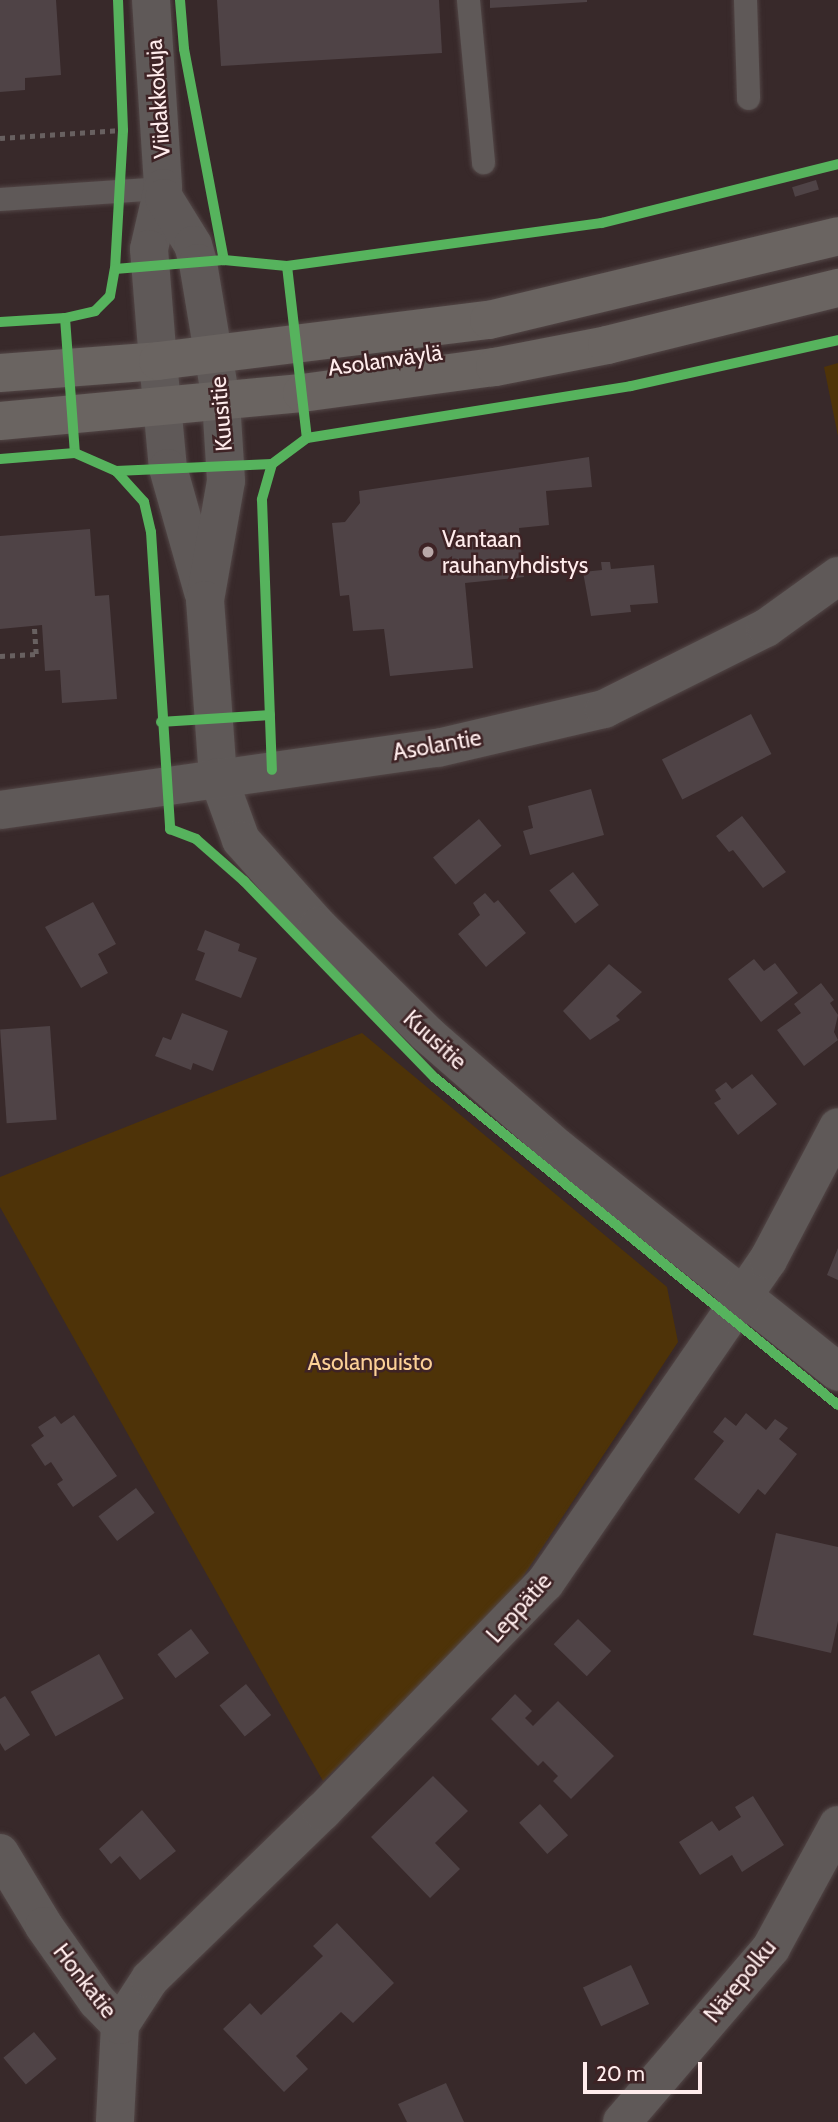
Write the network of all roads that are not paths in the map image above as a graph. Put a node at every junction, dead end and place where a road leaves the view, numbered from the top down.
1 (151, 0) edge
2 (468, 0) edge
3 (746, 0) edge
4 (748, 98) dead end
5 (483, 162) dead end
6 (164, 193) junction
7 (0, 199) edge
8 (838, 236) edge
9 (838, 288) edge
10 (215, 353) junction
11 (158, 360) junction
12 (0, 373) edge
13 (221, 401) junction
14 (163, 407) junction
15 (0, 421) edge
16 (838, 576) edge
17 (205, 600) junction
18 (218, 777) junction
19 (0, 810) edge
20 (838, 1128) edge
21 (740, 1298) junction
22 (838, 1372) edge
23 (838, 1825) edge
24 (0, 1853) edge
25 (120, 2025) junction
26 (115, 2122) edge
27 (622, 2122) edge

1 - 6 street, Viidakkokuja
2 - 5 lane
3 - 4 lane
6 - 7 lane
6 - 10 street, Viidakkokuja
6 - 11 street, Viidakkokuja
8 - 10 main road, Asolanväylä
9 - 13 main road, Asolanväylä
10 - 11 main road, Asolanväylä
10 - 13 street, Kuusitie
11 - 12 main road, Asolanväylä
11 - 14 street, Viidakkokuja
13 - 14 main road, Asolanväylä
13 - 17 street, Kuusitie
14 - 15 main road, Asolanväylä
14 - 17 street, Kuusitie
16 - 18 street, Asolantie
17 - 18 street, Kuusitie
18 - 19 street, Asolantie
18 - 21 street, Kuusitie
20 - 21 street, Leppätie
21 - 22 street, Kuusitie
21 - 25 street, Leppätie
23 - 27 street, Närepolku
24 - 25 street, Honkatie
25 - 26 street, Honkatie

